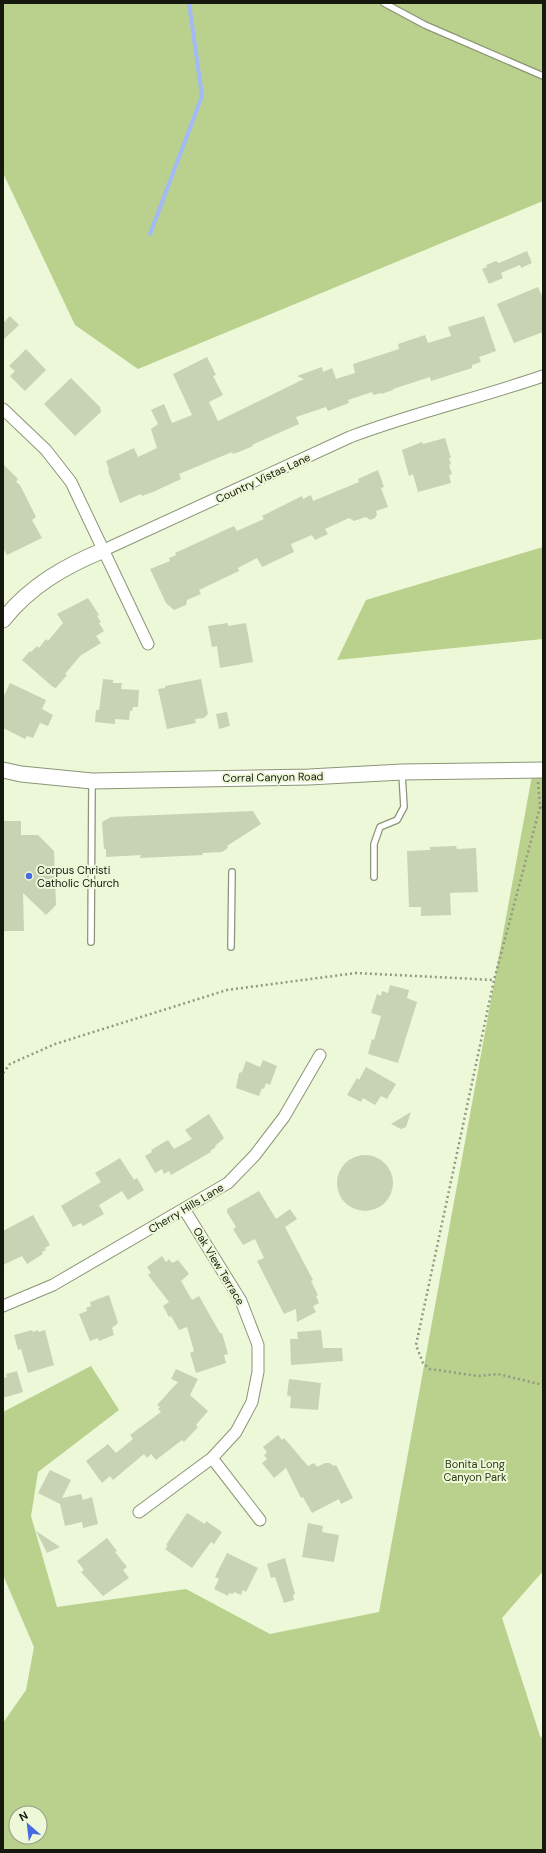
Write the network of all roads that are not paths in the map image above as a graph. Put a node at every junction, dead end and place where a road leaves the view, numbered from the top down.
1 (384, 3) edge
2 (543, 76) edge
3 (543, 376) edge
4 (3, 409) edge
5 (104, 550) junction
6 (3, 620) edge
7 (148, 644) dead end
8 (3, 770) edge
9 (540, 770) edge
10 (402, 772) junction
11 (92, 781) junction
12 (232, 872) dead end
13 (374, 877) dead end
14 (91, 942) dead end
15 (231, 947) dead end
16 (320, 1055) dead end
17 (184, 1209) junction
18 (3, 1306) edge
19 (212, 1458) junction
20 (139, 1512) dead end
21 (260, 1520) dead end

1 - 2 lane
3 - 5 street, Country Vistas Lane
4 - 5 street
5 - 6 main road, Country Vistas Lane
5 - 7 street
8 - 11 main road, Corral Canyon Road
9 - 10 main road, Corral Canyon Road
10 - 11 main road, Corral Canyon Road
10 - 13 lane
11 - 14 lane
12 - 15 lane
16 - 17 street, Cherry Hills Lane
17 - 18 street, Cherry Hills Lane
17 - 19 street, Oak View Terrace
19 - 20 street, Oak View Terrace
19 - 21 street

